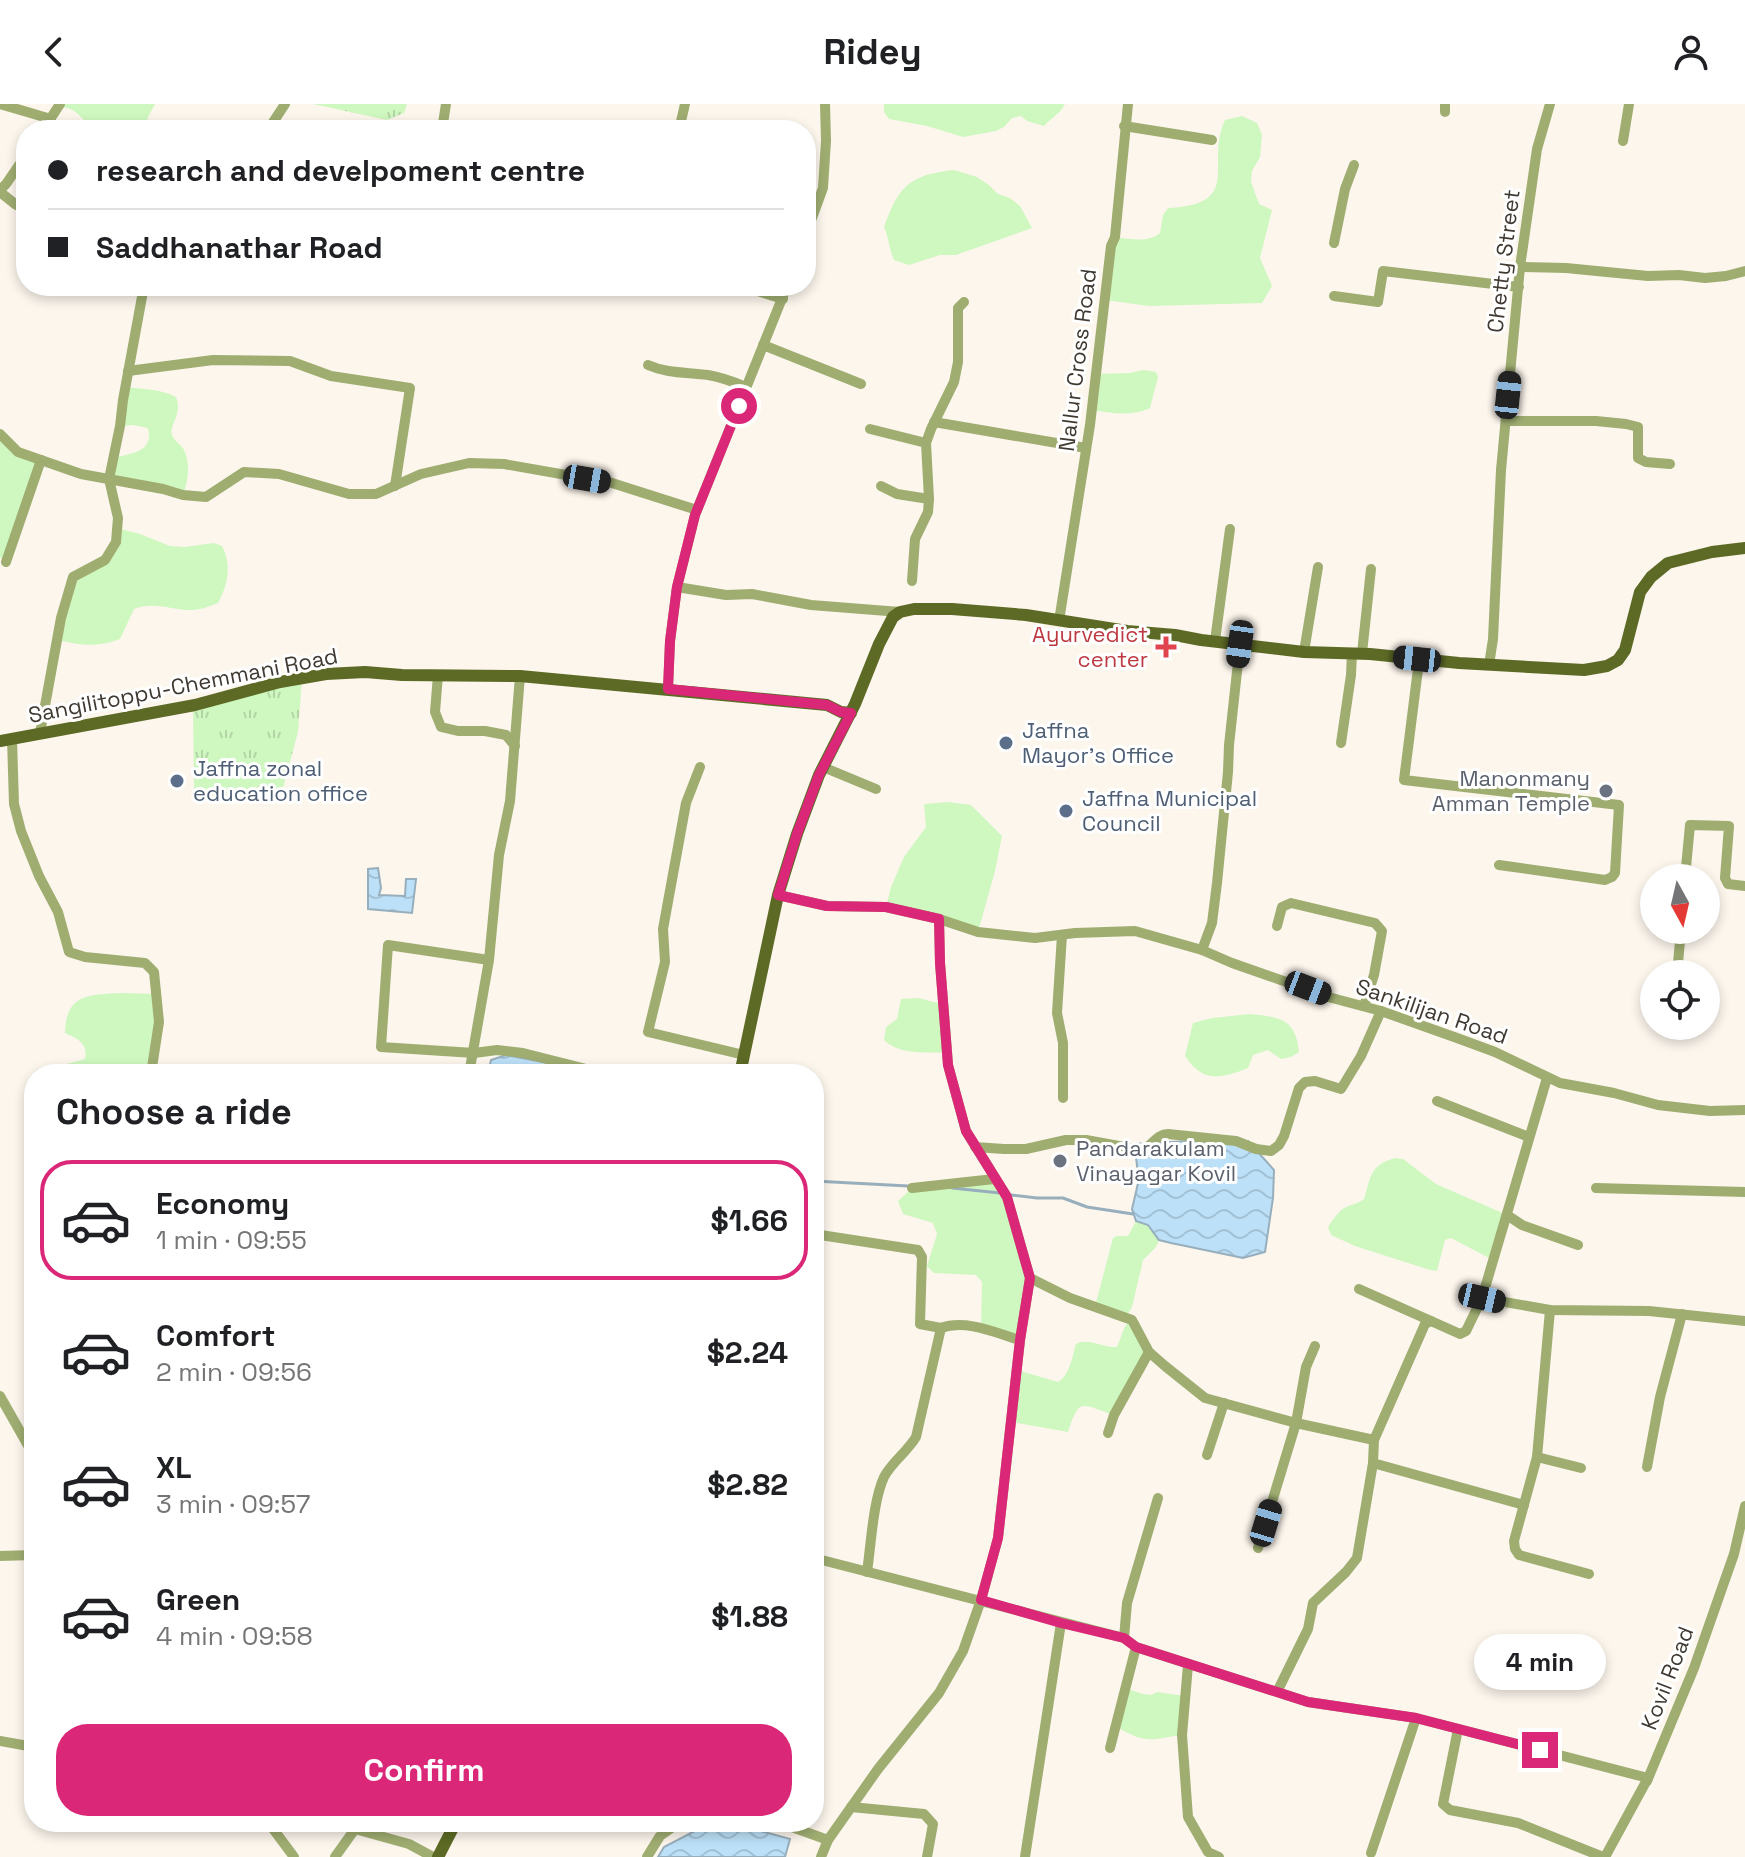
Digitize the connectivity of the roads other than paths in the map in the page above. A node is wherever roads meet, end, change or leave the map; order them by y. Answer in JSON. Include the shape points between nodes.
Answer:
{"nodes":[{"id":1,"x":0,"y":104,"type":"edge"},
{"id":2,"x":60,"y":104,"type":"edge"},
{"id":3,"x":825,"y":104,"type":"edge"},
{"id":4,"x":1128,"y":104,"type":"edge"},
{"id":5,"x":1550,"y":104,"type":"edge"},
{"id":6,"x":1629,"y":104,"type":"edge"},
{"id":7,"x":51,"y":119,"type":"joint"},
{"id":8,"x":1124,"y":126,"type":"junction"},
{"id":9,"x":1212,"y":140,"type":"dead end"},
{"id":10,"x":1623,"y":141,"type":"dead end"},
{"id":11,"x":1354,"y":165,"type":"dead end"},
{"id":12,"x":16,"y":170,"type":"edge"},
{"id":13,"x":0,"y":191,"type":"edge"},
{"id":14,"x":16,"y":205,"type":"edge"},
{"id":15,"x":816,"y":207,"type":"edge"},
{"id":16,"x":1334,"y":243,"type":"dead end"},
{"id":17,"x":1520,"y":267,"type":"junction"},
{"id":18,"x":1745,"y":271,"type":"edge"},
{"id":19,"x":1519,"y":287,"type":"junction"},
{"id":20,"x":142,"y":296,"type":"edge"},
{"id":21,"x":773,"y":296,"type":"edge"},
{"id":22,"x":784,"y":296,"type":"edge"},
{"id":23,"x":1334,"y":296,"type":"dead end"},
{"id":24,"x":783,"y":299,"type":"junction"},
{"id":25,"x":964,"y":302,"type":"dead end"},
{"id":26,"x":763,"y":345,"type":"junction"},
{"id":27,"x":648,"y":365,"type":"dead end"},
{"id":28,"x":128,"y":371,"type":"junction"},
{"id":29,"x":861,"y":384,"type":"dead end"},
{"id":30,"x":746,"y":387,"type":"junction"},
{"id":31,"x":1506,"y":421,"type":"junction"},
{"id":32,"x":934,"y":422,"type":"junction"},
{"id":33,"x":870,"y":429,"type":"dead end"},
{"id":34,"x":0,"y":434,"type":"edge"},
{"id":35,"x":926,"y":443,"type":"junction"},
{"id":36,"x":1086,"y":448,"type":"junction"},
{"id":37,"x":41,"y":460,"type":"junction"},
{"id":38,"x":1670,"y":464,"type":"dead end"},
{"id":39,"x":109,"y":479,"type":"junction"},
{"id":40,"x":395,"y":486,"type":"junction"},
{"id":41,"x":881,"y":486,"type":"dead end"},
{"id":42,"x":929,"y":499,"type":"junction"},
{"id":43,"x":697,"y":510,"type":"junction"},
{"id":44,"x":1230,"y":529,"type":"dead end"},
{"id":45,"x":1745,"y":548,"type":"edge"},
{"id":46,"x":6,"y":562,"type":"dead end"},
{"id":47,"x":1318,"y":567,"type":"dead end"},
{"id":48,"x":1371,"y":569,"type":"dead end"},
{"id":49,"x":912,"y":581,"type":"dead end"},
{"id":50,"x":677,"y":587,"type":"junction"},
{"id":51,"x":900,"y":612,"type":"junction"},
{"id":52,"x":1059,"y":621,"type":"junction"},
{"id":53,"x":1215,"y":641,"type":"junction"},
{"id":54,"x":1240,"y":644,"type":"junction"},
{"id":55,"x":1304,"y":652,"type":"junction"},
{"id":56,"x":1357,"y":653,"type":"junction"},
{"id":57,"x":1417,"y":659,"type":"junction"},
{"id":58,"x":1489,"y":665,"type":"junction"},
{"id":59,"x":438,"y":675,"type":"junction"},
{"id":60,"x":520,"y":676,"type":"junction"},
{"id":61,"x":668,"y":689,"type":"junction"},
{"id":62,"x":851,"y":713,"type":"junction"},
{"id":63,"x":40,"y":733,"type":"junction"},
{"id":64,"x":6,"y":740,"type":"edge"},
{"id":65,"x":1341,"y":743,"type":"dead end"},
{"id":66,"x":515,"y":746,"type":"junction"},
{"id":67,"x":700,"y":767,"type":"dead end"},
{"id":68,"x":823,"y":767,"type":"junction"},
{"id":69,"x":876,"y":789,"type":"dead end"},
{"id":70,"x":1686,"y":864,"type":"edge"},
{"id":71,"x":1499,"y":865,"type":"dead end"},
{"id":72,"x":1745,"y":886,"type":"edge"},
{"id":73,"x":778,"y":895,"type":"junction"},
{"id":74,"x":939,"y":919,"type":"junction"},
{"id":75,"x":1277,"y":926,"type":"dead end"},
{"id":76,"x":1062,"y":935,"type":"junction"},
{"id":77,"x":1202,"y":950,"type":"junction"},
{"id":78,"x":489,"y":960,"type":"junction"},
{"id":79,"x":1364,"y":1006,"type":"junction"},
{"id":80,"x":1381,"y":1011,"type":"junction"},
{"id":81,"x":474,"y":1053,"type":"junction"},
{"id":82,"x":744,"y":1055,"type":"junction"},
{"id":83,"x":153,"y":1064,"type":"edge"},
{"id":84,"x":471,"y":1064,"type":"edge"},
{"id":85,"x":566,"y":1064,"type":"edge"},
{"id":86,"x":742,"y":1064,"type":"edge"},
{"id":87,"x":1547,"y":1078,"type":"junction"},
{"id":88,"x":1063,"y":1098,"type":"dead end"},
{"id":89,"x":1437,"y":1101,"type":"dead end"},
{"id":90,"x":1745,"y":1110,"type":"edge"},
{"id":91,"x":1529,"y":1137,"type":"junction"},
{"id":92,"x":975,"y":1147,"type":"junction"},
{"id":93,"x":994,"y":1179,"type":"junction"},
{"id":94,"x":912,"y":1188,"type":"dead end"},
{"id":95,"x":1596,"y":1188,"type":"dead end"},
{"id":96,"x":1745,"y":1192,"type":"edge"},
{"id":97,"x":1507,"y":1215,"type":"junction"},
{"id":98,"x":824,"y":1236,"type":"edge"},
{"id":99,"x":1578,"y":1245,"type":"dead end"},
{"id":100,"x":1030,"y":1278,"type":"junction"},
{"id":101,"x":1359,"y":1289,"type":"dead end"},
{"id":102,"x":1482,"y":1298,"type":"junction"},
{"id":103,"x":1550,"y":1310,"type":"junction"},
{"id":104,"x":1682,"y":1314,"type":"junction"},
{"id":105,"x":1431,"y":1321,"type":"junction"},
{"id":106,"x":1745,"y":1321,"type":"edge"},
{"id":107,"x":941,"y":1328,"type":"junction"},
{"id":108,"x":1020,"y":1340,"type":"junction"},
{"id":109,"x":1315,"y":1346,"type":"dead end"},
{"id":110,"x":1149,"y":1352,"type":"junction"},
{"id":111,"x":0,"y":1396,"type":"edge"},
{"id":112,"x":1224,"y":1403,"type":"junction"},
{"id":113,"x":1296,"y":1423,"type":"junction"},
{"id":114,"x":1108,"y":1433,"type":"dead end"},
{"id":115,"x":24,"y":1438,"type":"edge"},
{"id":116,"x":1374,"y":1440,"type":"junction"},
{"id":117,"x":1207,"y":1455,"type":"dead end"},
{"id":118,"x":1537,"y":1457,"type":"junction"},
{"id":119,"x":1373,"y":1463,"type":"junction"},
{"id":120,"x":1647,"y":1467,"type":"dead end"},
{"id":121,"x":1581,"y":1468,"type":"dead end"},
{"id":122,"x":1158,"y":1498,"type":"dead end"},
{"id":123,"x":1524,"y":1505,"type":"junction"},
{"id":124,"x":1745,"y":1506,"type":"edge"},
{"id":125,"x":1258,"y":1548,"type":"dead end"},
{"id":126,"x":24,"y":1555,"type":"edge"},
{"id":127,"x":0,"y":1556,"type":"edge"},
{"id":128,"x":1740,"y":1556,"type":"edge"},
{"id":129,"x":824,"y":1561,"type":"edge"},
{"id":130,"x":867,"y":1572,"type":"junction"},
{"id":131,"x":1589,"y":1574,"type":"dead end"},
{"id":132,"x":981,"y":1600,"type":"junction"},
{"id":133,"x":1061,"y":1623,"type":"junction"},
{"id":134,"x":1124,"y":1638,"type":"junction"},
{"id":135,"x":1136,"y":1647,"type":"junction"},
{"id":136,"x":1188,"y":1665,"type":"junction"},
{"id":137,"x":1277,"y":1692,"type":"junction"},
{"id":138,"x":1416,"y":1718,"type":"junction"},
{"id":139,"x":1458,"y":1729,"type":"junction"},
{"id":140,"x":0,"y":1741,"type":"edge"},
{"id":141,"x":24,"y":1745,"type":"edge"},
{"id":142,"x":1110,"y":1748,"type":"dead end"},
{"id":143,"x":1648,"y":1778,"type":"junction"},
{"id":144,"x":851,"y":1807,"type":"junction"},
{"id":145,"x":275,"y":1832,"type":"edge"},
{"id":146,"x":351,"y":1832,"type":"edge"},
{"id":147,"x":373,"y":1832,"type":"edge"},
{"id":148,"x":450,"y":1832,"type":"edge"},
{"id":149,"x":666,"y":1832,"type":"edge"},
{"id":150,"x":806,"y":1832,"type":"edge"},
{"id":151,"x":828,"y":1840,"type":"junction"},
{"id":152,"x":1371,"y":1853,"type":"dead end"},
{"id":153,"x":294,"y":1857,"type":"edge"},
{"id":154,"x":335,"y":1857,"type":"edge"},
{"id":155,"x":436,"y":1857,"type":"edge"},
{"id":156,"x":647,"y":1857,"type":"edge"},
{"id":157,"x":821,"y":1857,"type":"edge"},
{"id":158,"x":927,"y":1857,"type":"edge"},
{"id":159,"x":1025,"y":1857,"type":"edge"},
{"id":160,"x":1219,"y":1857,"type":"edge"},
{"id":161,"x":1604,"y":1857,"type":"edge"}],
"edges":[{"from":1,"to":7,"type":"street"},
{"from":2,"to":7,"type":"street"},
{"from":3,"to":15,"type":"street","via":[[823,188]]},
{"from":4,"to":8,"type":"street","name":"Nallur Cross Road"},
{"from":5,"to":17,"type":"street","name":"Chetty Street","via":[[1537,149]]},
{"from":6,"to":10,"type":"street"},
{"from":8,"to":9,"type":"street"},
{"from":8,"to":36,"type":"street","name":"Nallur Cross Road","via":[[1115,237]]},
{"from":11,"to":16,"type":"street"},
{"from":12,"to":13,"type":"street"},
{"from":13,"to":14,"type":"street"},
{"from":17,"to":18,"type":"street","via":[[1705,278]]},
{"from":17,"to":19,"type":"street","name":"Chetty Street"},
{"from":19,"to":23,"type":"street","via":[[1383,271],[1378,302]]},
{"from":19,"to":31,"type":"street","name":"Chetty Street"},
{"from":20,"to":28,"type":"street"},
{"from":21,"to":24,"type":"street"},
{"from":22,"to":24,"type":"street"},
{"from":24,"to":26,"type":"street"},
{"from":25,"to":32,"type":"street","via":[[958,308],[954,382]]},
{"from":26,"to":29,"type":"street"},
{"from":26,"to":30,"type":"street"},
{"from":27,"to":30,"type":"street"},
{"from":28,"to":39,"type":"street"},
{"from":28,"to":40,"type":"street","via":[[213,360],[290,361],[331,376],[410,388]]},
{"from":30,"to":43,"type":"street"},
{"from":31,"to":38,"type":"street","via":[[1596,421],[1638,427],[1638,458]]},
{"from":31,"to":58,"type":"street","name":"Chetty Street"},
{"from":32,"to":35,"type":"street"},
{"from":32,"to":36,"type":"street"},
{"from":33,"to":35,"type":"street"},
{"from":34,"to":37,"type":"street","via":[[18,452]]},
{"from":35,"to":42,"type":"street"},
{"from":36,"to":52,"type":"street","name":"Nallur Cross Road"},
{"from":37,"to":39,"type":"street"},
{"from":37,"to":46,"type":"street"},
{"from":39,"to":40,"type":"street","via":[[206,497],[244,472],[279,474],[349,494],[376,494]]},
{"from":39,"to":63,"type":"street","via":[[118,518],[116,542],[105,560],[73,577]]},
{"from":40,"to":43,"type":"street","via":[[469,463],[504,464],[612,483]]},
{"from":41,"to":42,"type":"street"},
{"from":42,"to":49,"type":"street","via":[[915,539]]},
{"from":43,"to":50,"type":"street"},
{"from":44,"to":53,"type":"street"},
{"from":45,"to":58,"type":"main road","via":[[1668,563],[1651,577],[1636,602],[1625,650],[1607,666],[1584,670]]},
{"from":47,"to":55,"type":"street"},
{"from":48,"to":56,"type":"street"},
{"from":50,"to":51,"type":"street"},
{"from":50,"to":61,"type":"street"},
{"from":51,"to":52,"type":"main road","via":[[952,609]]},
{"from":51,"to":62,"type":"main road","via":[[879,644]]},
{"from":52,"to":53,"type":"main road"},
{"from":53,"to":54,"type":"main road"},
{"from":54,"to":55,"type":"main road"},
{"from":54,"to":77,"type":"street","via":[[1217,883]]},
{"from":55,"to":56,"type":"main road"},
{"from":56,"to":57,"type":"main road"},
{"from":56,"to":65,"type":"street"},
{"from":57,"to":58,"type":"main road"},
{"from":57,"to":71,"type":"street","via":[[1404,780],[1619,805],[1612,877]]},
{"from":59,"to":60,"type":"main road","name":"Sangilitoppu-Chemmani Road"},
{"from":59,"to":63,"type":"main road","name":"Sangilitoppu-Chemmani Road","via":[[326,674]]},
{"from":59,"to":66,"type":"street","via":[[435,712],[441,727],[506,735]]},
{"from":60,"to":61,"type":"main road","name":"Sangilitoppu-Chemmani Road"},
{"from":60,"to":66,"type":"street"},
{"from":61,"to":62,"type":"main road","name":"Sangilitoppu-Chemmani Road","via":[[827,705]]},
{"from":62,"to":68,"type":"main road"},
{"from":63,"to":64,"type":"main road","name":"Sangilitoppu-Chemmani Road"},
{"from":64,"to":83,"type":"street","via":[[21,831],[58,912],[69,952],[145,963],[154,972],[159,1022]]},
{"from":66,"to":78,"type":"street"},
{"from":67,"to":82,"type":"street","via":[[683,817],[663,929],[665,962],[648,1032]]},
{"from":68,"to":69,"type":"street"},
{"from":68,"to":73,"type":"main road"},
{"from":70,"to":72,"type":"street","via":[[1690,825],[1729,826],[1725,878],[1728,884]]},
{"from":73,"to":74,"type":"street","name":"Sankilijan Road","via":[[827,906],[886,907]]},
{"from":73,"to":82,"type":"main road"},
{"from":74,"to":76,"type":"street","name":"Sankilijan Road","via":[[978,932]]},
{"from":74,"to":92,"type":"street","via":[[948,1065]]},
{"from":75,"to":79,"type":"street","via":[[1282,907],[1291,903],[1375,923],[1382,931]]},
{"from":76,"to":77,"type":"street","name":"Sankilijan Road","via":[[1135,931]]},
{"from":76,"to":88,"type":"street","via":[[1057,1013]]},
{"from":77,"to":79,"type":"street","name":"Sankilijan Road"},
{"from":78,"to":81,"type":"street"},
{"from":78,"to":81,"type":"street","via":[[388,945],[381,1047]]},
{"from":79,"to":80,"type":"street","name":"Sankilijan Road"},
{"from":80,"to":87,"type":"street","name":"Sankilijan Road","via":[[1495,1052]]},
{"from":80,"to":92,"type":"street","via":[[1341,1089],[1315,1081],[1299,1088],[1284,1136],[1271,1151],[1236,1141],[1168,1134],[1141,1150],[1086,1140],[1026,1149]]},
{"from":81,"to":84,"type":"street"},
{"from":81,"to":85,"type":"street","via":[[523,1053]]},
{"from":82,"to":86,"type":"main road"},
{"from":87,"to":90,"type":"street","name":"Sankilijan Road","via":[[1658,1105]]},
{"from":87,"to":91,"type":"street"},
{"from":89,"to":91,"type":"street"},
{"from":91,"to":97,"type":"street"},
{"from":92,"to":93,"type":"street"},
{"from":93,"to":94,"type":"street"},
{"from":93,"to":100,"type":"street","via":[[1007,1197]]},
{"from":95,"to":96,"type":"street"},
{"from":97,"to":99,"type":"street"},
{"from":97,"to":102,"type":"street"},
{"from":98,"to":107,"type":"street","via":[[918,1250],[920,1324]]},
{"from":100,"to":108,"type":"street"},
{"from":100,"to":110,"type":"street","via":[[1132,1320]]},
{"from":101,"to":105,"type":"street"},
{"from":102,"to":103,"type":"street"},
{"from":102,"to":105,"type":"street","via":[[1460,1334]]},
{"from":103,"to":104,"type":"street"},
{"from":103,"to":118,"type":"street"},
{"from":104,"to":106,"type":"street"},
{"from":104,"to":120,"type":"street"},
{"from":105,"to":116,"type":"street","via":[[1425,1324]]},
{"from":107,"to":108,"type":"street","via":[[952,1324]]},
{"from":107,"to":130,"type":"street","via":[[916,1437],[883,1478]]},
{"from":108,"to":132,"type":"street","via":[[998,1538]]},
{"from":109,"to":113,"type":"street"},
{"from":110,"to":112,"type":"street","via":[[1205,1398]]},
{"from":110,"to":114,"type":"street"},
{"from":111,"to":115,"type":"street"},
{"from":112,"to":113,"type":"street"},
{"from":112,"to":117,"type":"street"},
{"from":113,"to":116,"type":"street"},
{"from":113,"to":125,"type":"street"},
{"from":116,"to":119,"type":"street"},
{"from":118,"to":121,"type":"street"},
{"from":118,"to":123,"type":"street"},
{"from":119,"to":123,"type":"street"},
{"from":119,"to":137,"type":"street","via":[[1357,1558],[1313,1603],[1308,1629]]},
{"from":122,"to":134,"type":"street","via":[[1127,1603]]},
{"from":123,"to":131,"type":"street","via":[[1514,1541],[1519,1555]]},
{"from":124,"to":128,"type":"street","name":"Kovil Road"},
{"from":126,"to":127,"type":"street"},
{"from":128,"to":143,"type":"street","name":"Kovil Road"},
{"from":129,"to":130,"type":"street"},
{"from":130,"to":132,"type":"street"},
{"from":132,"to":133,"type":"street"},
{"from":132,"to":144,"type":"street","via":[[963,1651],[939,1693]]},
{"from":133,"to":134,"type":"street"},
{"from":133,"to":159,"type":"street"},
{"from":134,"to":135,"type":"street"},
{"from":135,"to":136,"type":"street"},
{"from":135,"to":142,"type":"street"},
{"from":136,"to":137,"type":"street"},
{"from":136,"to":160,"type":"street","via":[[1182,1735],[1188,1817],[1208,1852]]},
{"from":137,"to":138,"type":"street","via":[[1308,1702]]},
{"from":138,"to":139,"type":"street"},
{"from":138,"to":152,"type":"street"},
{"from":139,"to":143,"type":"street"},
{"from":139,"to":161,"type":"street","via":[[1443,1804],[1450,1810],[1518,1823]]},
{"from":140,"to":141,"type":"street"},
{"from":143,"to":161,"type":"street","name":"Kovil Road"},
{"from":144,"to":151,"type":"street"},
{"from":144,"to":158,"type":"street","via":[[924,1814],[933,1824]]},
{"from":145,"to":153,"type":"street"},
{"from":146,"to":154,"type":"street"},
{"from":147,"to":155,"type":"street"},
{"from":148,"to":155,"type":"main road"},
{"from":149,"to":156,"type":"street"},
{"from":150,"to":151,"type":"street"},
{"from":151,"to":157,"type":"street"}]}
